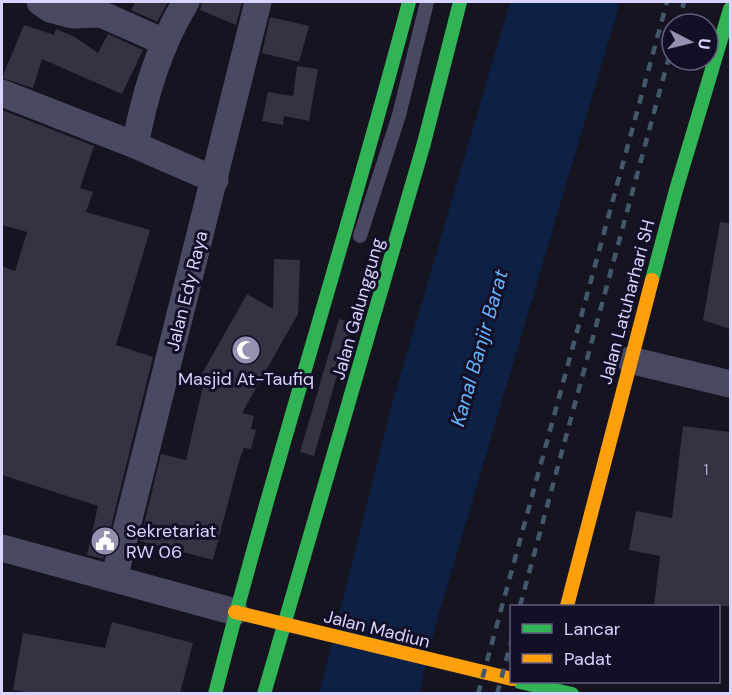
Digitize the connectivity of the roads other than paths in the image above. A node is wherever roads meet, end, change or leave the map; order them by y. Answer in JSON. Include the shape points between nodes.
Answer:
{"nodes":[{"id":1,"x":40,"y":2,"type":"edge"},
{"id":2,"x":186,"y":2,"type":"edge"},
{"id":3,"x":258,"y":2,"type":"edge"},
{"id":4,"x":409,"y":2,"type":"edge"},
{"id":5,"x":427,"y":2,"type":"edge"},
{"id":6,"x":460,"y":2,"type":"edge"},
{"id":7,"x":730,"y":9,"type":"edge"},
{"id":8,"x":437,"y":34,"type":"dead end"},
{"id":9,"x":726,"y":38,"type":"edge"},
{"id":10,"x":164,"y":42,"type":"junction"},
{"id":11,"x":2,"y":93,"type":"edge"},
{"id":12,"x":135,"y":146,"type":"junction"},
{"id":13,"x":215,"y":180,"type":"junction"},
{"id":14,"x":630,"y":360,"type":"junction"},
{"id":15,"x":730,"y":384,"type":"edge"},
{"id":16,"x":312,"y":478,"type":"dead end"},
{"id":17,"x":2,"y":548,"type":"edge"},
{"id":18,"x":114,"y":579,"type":"junction"},
{"id":19,"x":567,"y":605,"type":"edge"},
{"id":20,"x":242,"y":613,"type":"junction"},
{"id":21,"x":273,"y":621,"type":"junction"},
{"id":22,"x":261,"y":654,"type":"dead end"},
{"id":23,"x":510,"y":680,"type":"edge"},
{"id":24,"x":527,"y":683,"type":"edge"},
{"id":25,"x":546,"y":688,"type":"edge"},
{"id":26,"x":215,"y":693,"type":"edge"},
{"id":27,"x":229,"y":693,"type":"edge"},
{"id":28,"x":250,"y":693,"type":"edge"},
{"id":29,"x":264,"y":693,"type":"edge"},
{"id":30,"x":572,"y":693,"type":"edge"}],
"edges":[{"from":1,"to":10,"type":"street","via":[[72,15],[101,14]]},
{"from":2,"to":10,"type":"street"},
{"from":3,"to":13,"type":"street","name":"Jalan Edy Raya"},
{"from":4,"to":20,"type":"main road","name":"Jalan Galunggung","via":[[378,126],[295,395]]},
{"from":5,"to":20,"type":"lane","via":[[399,115]]},
{"from":6,"to":21,"type":"main road","name":"Jalan Galunggung","via":[[373,325]]},
{"from":7,"to":9,"type":"main road","name":"Jalan Latuharhari SH"},
{"from":8,"to":16,"type":"lane","via":[[418,120],[366,305]]},
{"from":9,"to":14,"type":"main road","name":"Jalan Latuharhari SH","via":[[676,190]]},
{"from":10,"to":12,"type":"street","via":[[142,109]]},
{"from":11,"to":12,"type":"street"},
{"from":12,"to":13,"type":"street"},
{"from":13,"to":18,"type":"street","name":"Jalan Edy Raya"},
{"from":14,"to":15,"type":"street"},
{"from":14,"to":19,"type":"main road","name":"Jalan Latuharhari SH"},
{"from":17,"to":18,"type":"street"},
{"from":18,"to":20,"type":"street"},
{"from":20,"to":21,"type":"main road","name":"Jalan Madiun"},
{"from":20,"to":26,"type":"main road","name":"Jalan Galunggung"},
{"from":20,"to":27,"type":"lane"},
{"from":21,"to":23,"type":"main road","name":"Jalan Madiun"},
{"from":21,"to":29,"type":"main road","name":"Jalan Galunggung"},
{"from":22,"to":28,"type":"lane"},
{"from":24,"to":25,"type":"main road"},
{"from":25,"to":30,"type":"main road"}]}
